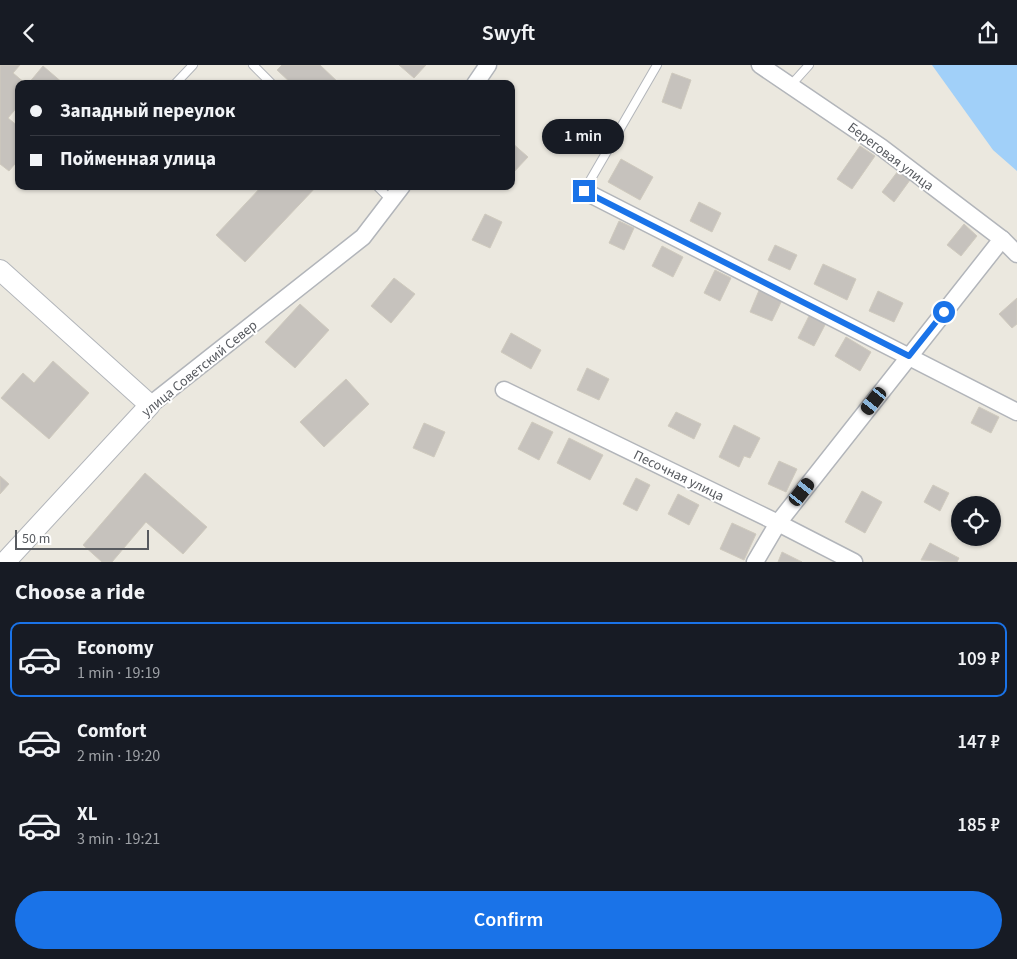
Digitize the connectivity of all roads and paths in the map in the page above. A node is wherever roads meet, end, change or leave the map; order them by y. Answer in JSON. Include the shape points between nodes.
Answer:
{"nodes":[{"id":1,"x":193,"y":65,"type":"edge"},
{"id":2,"x":253,"y":65,"type":"edge"},
{"id":3,"x":488,"y":65,"type":"edge"},
{"id":4,"x":657,"y":65,"type":"edge"},
{"id":5,"x":760,"y":65,"type":"edge"},
{"id":6,"x":809,"y":65,"type":"edge"},
{"id":7,"x":179,"y":80,"type":"edge"},
{"id":8,"x":268,"y":80,"type":"edge"},
{"id":9,"x":478,"y":80,"type":"edge"},
{"id":10,"x":791,"y":85,"type":"junction"},
{"id":11,"x":381,"y":190,"type":"edge"},
{"id":12,"x":399,"y":190,"type":"edge"},
{"id":13,"x":584,"y":191,"type":"joint"},
{"id":14,"x":392,"y":201,"type":"junction"},
{"id":15,"x":1002,"y":239,"type":"junction"},
{"id":16,"x":1017,"y":254,"type":"edge"},
{"id":17,"x":0,"y":270,"type":"edge"},
{"id":18,"x":909,"y":356,"type":"junction"},
{"id":19,"x":504,"y":390,"type":"dead end"},
{"id":20,"x":150,"y":405,"type":"junction"},
{"id":21,"x":1017,"y":412,"type":"edge"},
{"id":22,"x":778,"y":523,"type":"junction"},
{"id":23,"x":6,"y":561,"type":"edge"},
{"id":24,"x":755,"y":561,"type":"edge"},
{"id":25,"x":854,"y":561,"type":"edge"}],
"edges":[{"from":1,"to":7,"type":"lane"},
{"from":2,"to":8,"type":"lane"},
{"from":3,"to":9,"type":"street"},
{"from":4,"to":13,"type":"lane"},
{"from":5,"to":10,"type":"street","name":"Береговая улица"},
{"from":6,"to":10,"type":"lane"},
{"from":10,"to":15,"type":"street","name":"Береговая улица","via":[[881,147]]},
{"from":11,"to":14,"type":"lane"},
{"from":12,"to":14,"type":"street","name":"улица Советский Север"},
{"from":13,"to":18,"type":"street"},
{"from":14,"to":20,"type":"street","name":"улица Советский Север","via":[[363,237]]},
{"from":15,"to":16,"type":"street","name":"Береговая улица"},
{"from":15,"to":18,"type":"street"},
{"from":17,"to":20,"type":"street"},
{"from":18,"to":21,"type":"street"},
{"from":18,"to":22,"type":"street"},
{"from":19,"to":22,"type":"street","name":"Песочная улица"},
{"from":20,"to":23,"type":"street","name":"улица Советский Север"},
{"from":22,"to":24,"type":"street"},
{"from":22,"to":25,"type":"street","name":"Песочная улица"}]}
